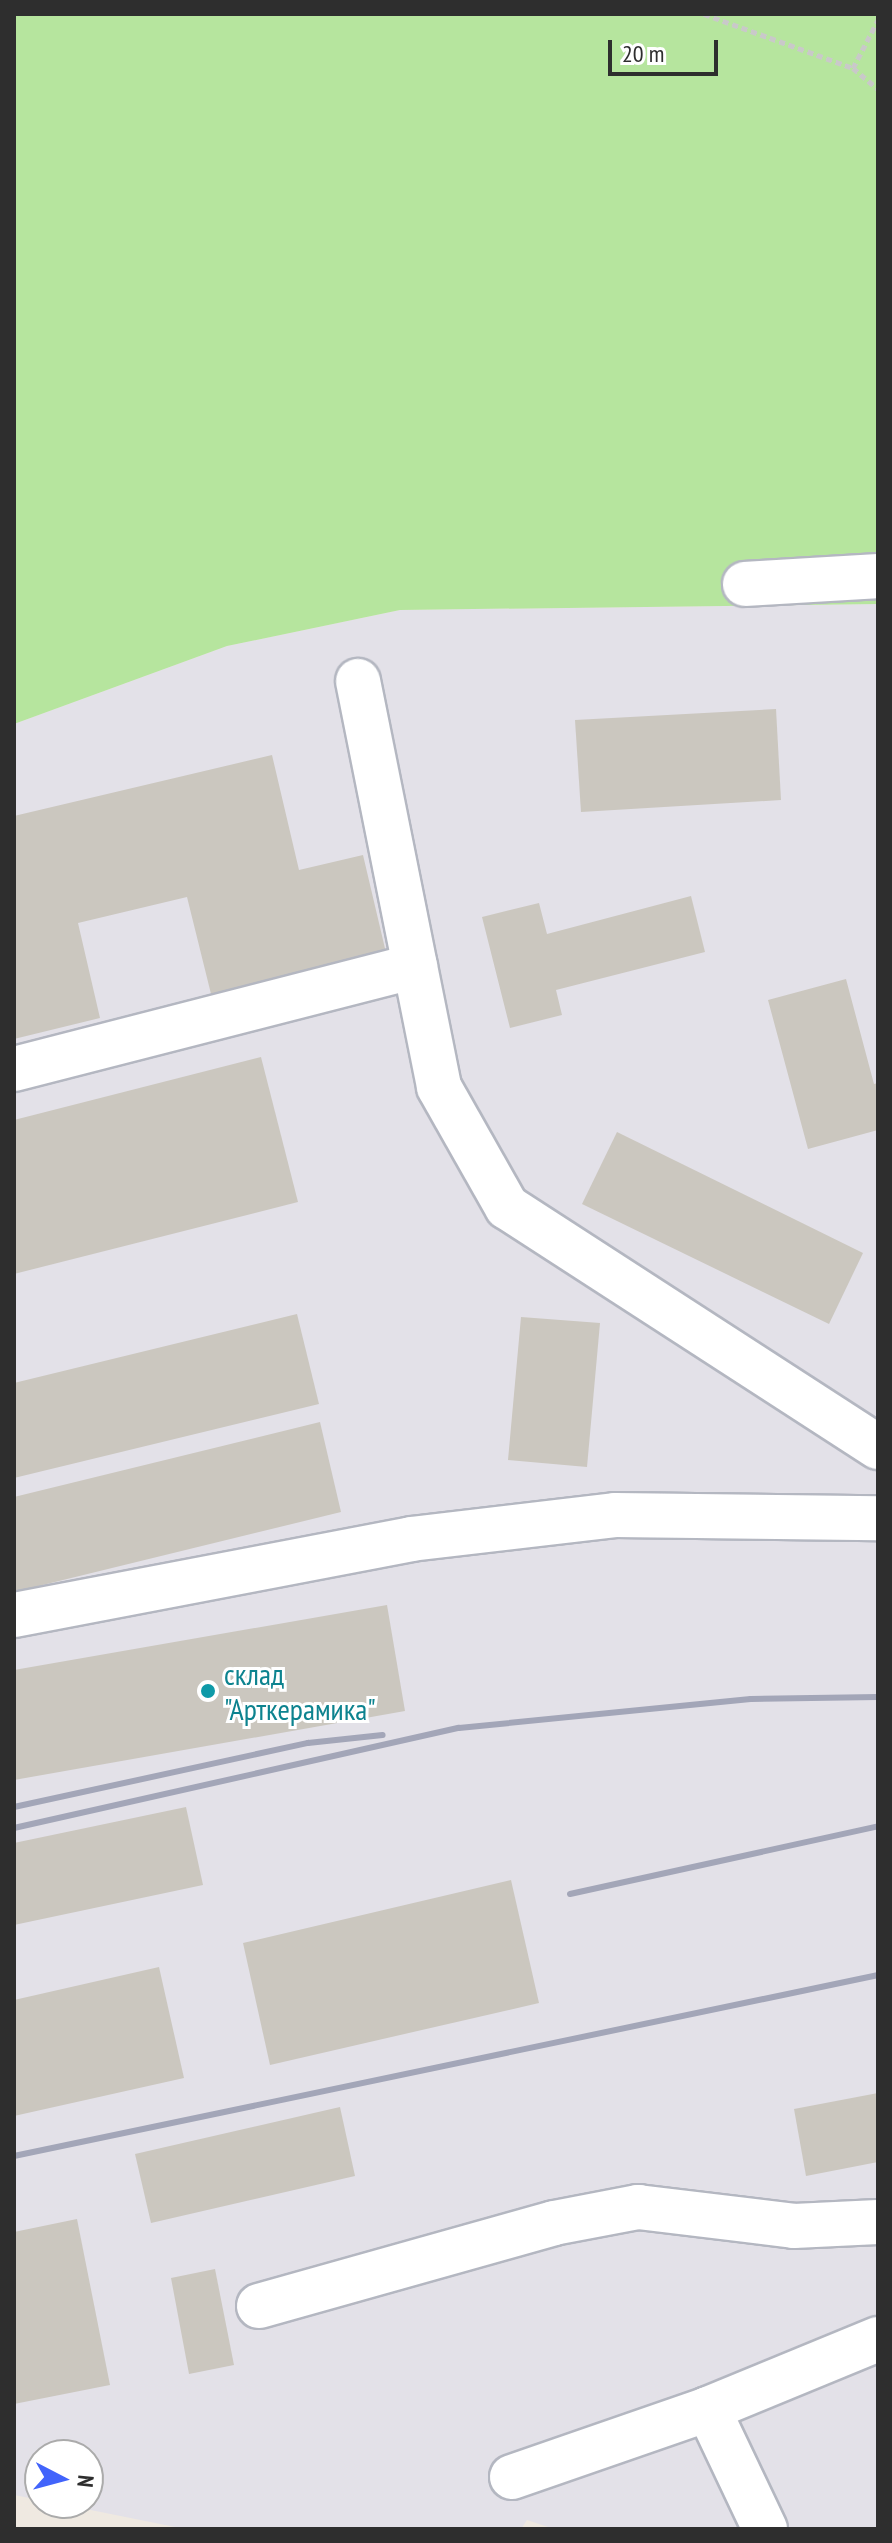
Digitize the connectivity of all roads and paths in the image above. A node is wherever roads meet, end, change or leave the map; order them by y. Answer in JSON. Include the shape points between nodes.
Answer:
{"nodes":[{"id":1,"x":704,"y":14,"type":"edge"},
{"id":2,"x":878,"y":20,"type":"edge"},
{"id":3,"x":853,"y":68,"type":"junction"},
{"id":4,"x":878,"y":89,"type":"edge"},
{"id":5,"x":878,"y":576,"type":"edge"},
{"id":6,"x":745,"y":584,"type":"dead end"},
{"id":7,"x":358,"y":681,"type":"dead end"},
{"id":8,"x":415,"y":966,"type":"junction"},
{"id":9,"x":14,"y":1069,"type":"edge"},
{"id":10,"x":878,"y":1447,"type":"edge"},
{"id":11,"x":878,"y":1518,"type":"edge"},
{"id":12,"x":14,"y":1615,"type":"edge"},
{"id":13,"x":878,"y":2222,"type":"edge"},
{"id":14,"x":259,"y":2306,"type":"dead end"},
{"id":15,"x":878,"y":2339,"type":"edge"},
{"id":16,"x":708,"y":2409,"type":"junction"},
{"id":17,"x":512,"y":2477,"type":"dead end"},
{"id":18,"x":765,"y":2529,"type":"edge"}],
"edges":[{"from":1,"to":3,"type":"path"},
{"from":2,"to":3,"type":"path"},
{"from":3,"to":4,"type":"path"},
{"from":5,"to":6,"type":"lane"},
{"from":7,"to":8,"type":"lane"},
{"from":8,"to":9,"type":"lane"},
{"from":8,"to":10,"type":"lane","via":[[439,1087],[507,1207]]},
{"from":11,"to":12,"type":"lane","via":[[615,1515],[411,1539]]},
{"from":13,"to":14,"type":"lane","via":[[794,2226],[638,2207],[554,2223]]},
{"from":15,"to":16,"type":"lane"},
{"from":16,"to":17,"type":"lane"},
{"from":16,"to":18,"type":"lane"}]}
